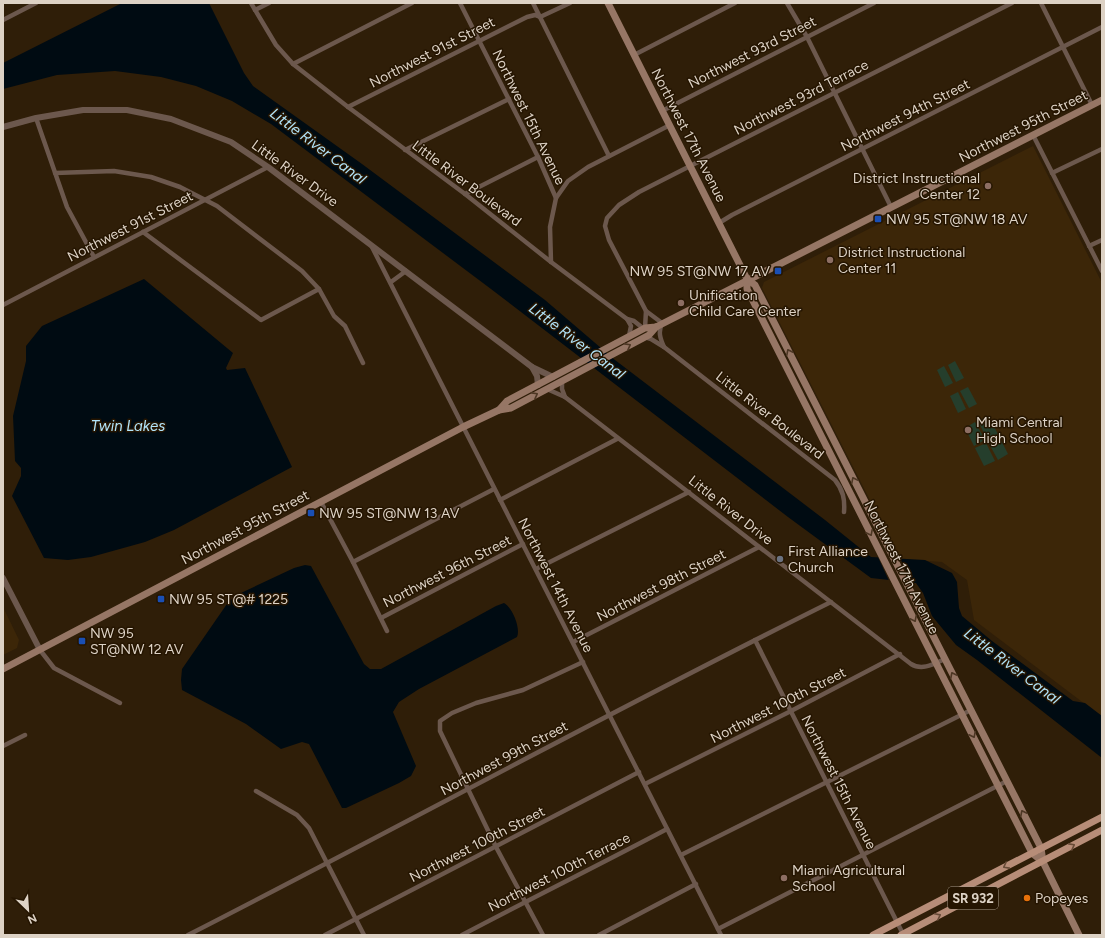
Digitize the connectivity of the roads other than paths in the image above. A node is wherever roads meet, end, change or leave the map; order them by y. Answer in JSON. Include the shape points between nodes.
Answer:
{"nodes":[{"id":1,"x":36,"y":3,"type":"edge"},
{"id":2,"x":251,"y":3,"type":"edge"},
{"id":3,"x":269,"y":3,"type":"edge"},
{"id":4,"x":412,"y":3,"type":"edge"},
{"id":5,"x":460,"y":3,"type":"edge"},
{"id":6,"x":533,"y":3,"type":"edge"},
{"id":7,"x":570,"y":3,"type":"edge"},
{"id":8,"x":608,"y":3,"type":"edge"},
{"id":9,"x":735,"y":3,"type":"edge"},
{"id":10,"x":788,"y":3,"type":"edge"},
{"id":11,"x":874,"y":3,"type":"edge"},
{"id":12,"x":1012,"y":3,"type":"edge"},
{"id":13,"x":1041,"y":3,"type":"edge"},
{"id":14,"x":255,"y":10,"type":"junction"},
{"id":15,"x":540,"y":17,"type":"junction"},
{"id":16,"x":3,"y":20,"type":"edge"},
{"id":17,"x":1102,"y":27,"type":"edge"},
{"id":18,"x":807,"y":36,"type":"junction"},
{"id":19,"x":479,"y":41,"type":"junction"},
{"id":20,"x":1063,"y":47,"type":"junction"},
{"id":21,"x":634,"y":55,"type":"junction"},
{"id":22,"x":293,"y":64,"type":"junction"},
{"id":23,"x":834,"y":93,"type":"junction"},
{"id":24,"x":509,"y":99,"type":"junction"},
{"id":25,"x":1102,"y":100,"type":"edge"},
{"id":26,"x":1092,"y":105,"type":"junction"},
{"id":27,"x":348,"y":107,"type":"junction"},
{"id":28,"x":662,"y":111,"type":"junction"},
{"id":29,"x":36,"y":118,"type":"junction"},
{"id":30,"x":670,"y":125,"type":"junction"},
{"id":31,"x":3,"y":127,"type":"edge"},
{"id":32,"x":1034,"y":135,"type":"junction"},
{"id":33,"x":862,"y":149,"type":"junction"},
{"id":34,"x":1102,"y":149,"type":"edge"},
{"id":35,"x":405,"y":150,"type":"junction"},
{"id":36,"x":609,"y":156,"type":"junction"},
{"id":37,"x":538,"y":157,"type":"junction"},
{"id":38,"x":690,"y":166,"type":"junction"},
{"id":39,"x":268,"y":167,"type":"junction"},
{"id":40,"x":55,"y":173,"type":"junction"},
{"id":41,"x":1052,"y":173,"type":"junction"},
{"id":42,"x":465,"y":194,"type":"junction"},
{"id":43,"x":556,"y":198,"type":"junction"},
{"id":44,"x":204,"y":200,"type":"junction"},
{"id":45,"x":891,"y":206,"type":"junction"},
{"id":46,"x":719,"y":223,"type":"junction"},
{"id":47,"x":143,"y":232,"type":"junction"},
{"id":48,"x":1102,"y":240,"type":"edge"},
{"id":49,"x":372,"y":245,"type":"junction"},
{"id":50,"x":1089,"y":246,"type":"junction"},
{"id":51,"x":94,"y":257,"type":"junction"},
{"id":52,"x":551,"y":262,"type":"junction"},
{"id":53,"x":406,"y":271,"type":"junction"},
{"id":54,"x":1102,"y":271,"type":"edge"},
{"id":55,"x":747,"y":279,"type":"junction"},
{"id":56,"x":390,"y":282,"type":"junction"},
{"id":57,"x":319,"y":289,"type":"junction"},
{"id":58,"x":3,"y":305,"type":"edge"},
{"id":59,"x":646,"y":311,"type":"junction"},
{"id":60,"x":628,"y":319,"type":"junction"},
{"id":61,"x":659,"y":325,"type":"junction"},
{"id":62,"x":645,"y":329,"type":"junction"},
{"id":63,"x":628,"y":337,"type":"junction"},
{"id":64,"x":645,"y":337,"type":"junction"},
{"id":65,"x":664,"y":347,"type":"junction"},
{"id":66,"x":363,"y":363,"type":"dead end"},
{"id":67,"x":532,"y":367,"type":"junction"},
{"id":68,"x":800,"y":372,"type":"junction"},
{"id":69,"x":553,"y":377,"type":"junction"},
{"id":70,"x":794,"y":380,"type":"junction"},
{"id":71,"x":562,"y":381,"type":"junction"},
{"id":72,"x":538,"y":385,"type":"junction"},
{"id":73,"x":547,"y":389,"type":"junction"},
{"id":74,"x":800,"y":393,"type":"junction"},
{"id":75,"x":565,"y":397,"type":"junction"},
{"id":76,"x":818,"y":409,"type":"junction"},
{"id":77,"x":499,"y":410,"type":"junction"},
{"id":78,"x":464,"y":428,"type":"junction"},
{"id":79,"x":618,"y":439,"type":"junction"},
{"id":80,"x":836,"y":444,"type":"junction"},
{"id":81,"x":828,"y":448,"type":"junction"},
{"id":82,"x":494,"y":489,"type":"junction"},
{"id":83,"x":689,"y":492,"type":"junction"},
{"id":84,"x":500,"y":500,"type":"junction"},
{"id":85,"x":321,"y":502,"type":"junction"},
{"id":86,"x":844,"y":512,"type":"dead end"},
{"id":87,"x":523,"y":544,"type":"junction"},
{"id":88,"x":759,"y":547,"type":"junction"},
{"id":89,"x":353,"y":562,"type":"junction"},
{"id":90,"x":536,"y":569,"type":"junction"},
{"id":91,"x":3,"y":578,"type":"edge"},
{"id":92,"x":831,"y":602,"type":"junction"},
{"id":93,"x":381,"y":618,"type":"junction"},
{"id":94,"x":387,"y":630,"type":"dead end"},
{"id":95,"x":755,"y":640,"type":"junction"},
{"id":96,"x":573,"y":642,"type":"junction"},
{"id":97,"x":40,"y":650,"type":"junction"},
{"id":98,"x":900,"y":654,"type":"junction"},
{"id":99,"x":945,"y":659,"type":"junction"},
{"id":100,"x":583,"y":662,"type":"junction"},
{"id":101,"x":936,"y":663,"type":"junction"},
{"id":102,"x":3,"y":669,"type":"edge"},
{"id":103,"x":120,"y":704,"type":"dead end"},
{"id":104,"x":971,"y":710,"type":"junction"},
{"id":105,"x":791,"y":711,"type":"junction"},
{"id":106,"x":609,"y":714,"type":"junction"},
{"id":107,"x":962,"y":714,"type":"junction"},
{"id":108,"x":25,"y":735,"type":"dead end"},
{"id":109,"x":3,"y":746,"type":"edge"},
{"id":110,"x":993,"y":754,"type":"junction"},
{"id":111,"x":984,"y":758,"type":"junction"},
{"id":112,"x":639,"y":772,"type":"junction"},
{"id":113,"x":1007,"y":781,"type":"junction"},
{"id":114,"x":827,"y":782,"type":"junction"},
{"id":115,"x":645,"y":784,"type":"junction"},
{"id":116,"x":998,"y":785,"type":"junction"},
{"id":117,"x":468,"y":789,"type":"junction"},
{"id":118,"x":256,"y":791,"type":"dead end"},
{"id":119,"x":1102,"y":817,"type":"edge"},
{"id":120,"x":667,"y":829,"type":"junction"},
{"id":121,"x":1102,"y":830,"type":"edge"},
{"id":122,"x":496,"y":847,"type":"junction"},
{"id":123,"x":1041,"y":848,"type":"junction"},
{"id":124,"x":1032,"y":853,"type":"junction"},
{"id":125,"x":863,"y":854,"type":"junction"},
{"id":126,"x":681,"y":855,"type":"junction"},
{"id":127,"x":1043,"y":862,"type":"junction"},
{"id":128,"x":327,"y":863,"type":"junction"},
{"id":129,"x":696,"y":884,"type":"junction"},
{"id":130,"x":525,"y":901,"type":"junction"},
{"id":131,"x":356,"y":919,"type":"junction"},
{"id":132,"x":898,"y":923,"type":"junction"},
{"id":133,"x":718,"y":929,"type":"junction"},
{"id":134,"x":902,"y":934,"type":"edge"},
{"id":135,"x":188,"y":935,"type":"edge"},
{"id":136,"x":325,"y":935,"type":"edge"},
{"id":137,"x":364,"y":935,"type":"edge"},
{"id":138,"x":462,"y":935,"type":"edge"},
{"id":139,"x":542,"y":935,"type":"edge"},
{"id":140,"x":599,"y":935,"type":"edge"},
{"id":141,"x":721,"y":935,"type":"edge"},
{"id":142,"x":873,"y":935,"type":"edge"},
{"id":143,"x":1080,"y":935,"type":"edge"}],
"edges":[{"from":1,"to":16,"type":"street"},
{"from":2,"to":14,"type":"street"},
{"from":3,"to":14,"type":"street"},
{"from":4,"to":22,"type":"street"},
{"from":5,"to":19,"type":"street","name":"Northwest 15th Avenue"},
{"from":6,"to":15,"type":"street"},
{"from":7,"to":15,"type":"street","name":"Northwest 91st Street"},
{"from":8,"to":21,"type":"main road","name":"Northwest 17th Avenue"},
{"from":9,"to":21,"type":"street"},
{"from":10,"to":18,"type":"street"},
{"from":11,"to":18,"type":"street","name":"Northwest 93rd Street"},
{"from":12,"to":23,"type":"street","name":"Northwest 93rd Terrace"},
{"from":13,"to":20,"type":"street"},
{"from":14,"to":22,"type":"street","via":[[276,45]]},
{"from":15,"to":19,"type":"street","name":"Northwest 91st Street","via":[[528,16]]},
{"from":15,"to":36,"type":"street"},
{"from":17,"to":20,"type":"street","name":"Northwest 94th Street"},
{"from":18,"to":23,"type":"street"},
{"from":18,"to":28,"type":"street","name":"Northwest 93rd Street"},
{"from":19,"to":24,"type":"street","name":"Northwest 15th Avenue"},
{"from":19,"to":27,"type":"street","name":"Northwest 91st Street"},
{"from":20,"to":26,"type":"street"},
{"from":20,"to":33,"type":"street","name":"Northwest 94th Street"},
{"from":21,"to":28,"type":"main road","name":"Northwest 17th Avenue"},
{"from":22,"to":27,"type":"street","name":"Little River Boulevard"},
{"from":23,"to":33,"type":"street"},
{"from":23,"to":38,"type":"street","name":"Northwest 93rd Terrace"},
{"from":24,"to":35,"type":"street"},
{"from":24,"to":37,"type":"street","name":"Northwest 15th Avenue"},
{"from":25,"to":26,"type":"main road","name":"Northwest 95th Street"},
{"from":26,"to":32,"type":"main road","name":"Northwest 95th Street"},
{"from":27,"to":35,"type":"street","name":"Little River Boulevard"},
{"from":28,"to":30,"type":"main road","name":"Northwest 17th Avenue"},
{"from":29,"to":31,"type":"street","name":"Little River Drive"},
{"from":29,"to":39,"type":"street","name":"Little River Drive","via":[[83,110],[127,110],[171,119],[231,142]]},
{"from":29,"to":40,"type":"street"},
{"from":30,"to":36,"type":"street"},
{"from":30,"to":38,"type":"main road","name":"Northwest 17th Avenue"},
{"from":32,"to":41,"type":"street"},
{"from":32,"to":45,"type":"main road","name":"Northwest 95th Street"},
{"from":33,"to":45,"type":"street"},
{"from":33,"to":46,"type":"street","name":"Northwest 94th Street"},
{"from":34,"to":41,"type":"street"},
{"from":35,"to":42,"type":"street","name":"Little River Boulevard"},
{"from":36,"to":43,"type":"street","via":[[568,181]]},
{"from":37,"to":42,"type":"street"},
{"from":37,"to":43,"type":"street","name":"Northwest 15th Avenue"},
{"from":38,"to":46,"type":"main road","name":"Northwest 17th Avenue"},
{"from":38,"to":59,"type":"street","name":"Northwest 93rd Terrace","via":[[632,196],[618,205],[607,218],[605,226],[609,240]]},
{"from":39,"to":44,"type":"street","name":"Northwest 91st Street"},
{"from":39,"to":49,"type":"street","name":"Little River Drive"},
{"from":40,"to":44,"type":"street","via":[[114,171],[151,177],[180,187]]},
{"from":40,"to":51,"type":"street","via":[[67,207]]},
{"from":41,"to":50,"type":"street"},
{"from":42,"to":52,"type":"street","name":"Little River Boulevard"},
{"from":43,"to":52,"type":"street","via":[[550,227]]},
{"from":44,"to":47,"type":"street","name":"Northwest 91st Street"},
{"from":44,"to":57,"type":"street","via":[[217,206],[302,271]]},
{"from":45,"to":55,"type":"main road","name":"Northwest 95th Street"},
{"from":46,"to":55,"type":"main road","name":"Northwest 17th Avenue"},
{"from":47,"to":51,"type":"street","name":"Northwest 91st Street"},
{"from":47,"to":57,"type":"street","via":[[261,320]]},
{"from":48,"to":50,"type":"street"},
{"from":49,"to":53,"type":"street","name":"Little River Drive"},
{"from":49,"to":56,"type":"street","name":"Northwest 14th Avenue"},
{"from":50,"to":54,"type":"street"},
{"from":51,"to":58,"type":"street","name":"Northwest 91st Street"},
{"from":52,"to":60,"type":"street","name":"Little River Boulevard"},
{"from":53,"to":56,"type":"street"},
{"from":53,"to":67,"type":"street","name":"Little River Drive"},
{"from":55,"to":61,"type":"main road","name":"Northwest 95th Street"},
{"from":68,"to":55,"type":"main road","name":"Northwest 17th Avenue","one_way":true,"via":[[755,285]]},
{"from":55,"to":70,"type":"main road","name":"Northwest 17th Avenue","via":[[747,289]]},
{"from":56,"to":78,"type":"street","name":"Northwest 14th Avenue"},
{"from":57,"to":66,"type":"street","via":[[334,316],[345,326]]},
{"from":59,"to":61,"type":"street"},
{"from":59,"to":62,"type":"street"},
{"from":60,"to":62,"type":"street","name":"Little River Boulevard"},
{"from":60,"to":63,"type":"street","via":[[631,326]]},
{"from":61,"to":62,"type":"main road","name":"Northwest 95th Street"},
{"from":61,"to":64,"type":"main road","name":"Northwest 95th Street"},
{"from":61,"to":65,"type":"street"},
{"from":62,"to":63,"type":"main road","name":"Northwest 95th Street"},
{"from":63,"to":69,"type":"main road","name":"Northwest 95th Street"},
{"from":64,"to":65,"type":"street","name":"Little River Boulevard"},
{"from":71,"to":64,"type":"main road","name":"Northwest 95th Street","one_way":true},
{"from":65,"to":86,"type":"street","name":"Little River Boulevard","via":[[835,480],[844,495]]},
{"from":67,"to":69,"type":"street","name":"Little River Drive"},
{"from":67,"to":72,"type":"street"},
{"from":68,"to":70,"type":"main road"},
{"from":68,"to":76,"type":"main road","name":"Northwest 17th Avenue"},
{"from":69,"to":72,"type":"main road","name":"Northwest 95th Street"},
{"from":70,"to":74,"type":"main road","name":"Northwest 17th Avenue"},
{"from":71,"to":73,"type":"main road","name":"Northwest 95th Street"},
{"from":71,"to":75,"type":"street"},
{"from":72,"to":77,"type":"main road","name":"Northwest 95th Street","via":[[507,401]]},
{"from":73,"to":75,"type":"street","name":"Little River Drive"},
{"from":77,"to":73,"type":"main road","name":"Northwest 95th Street","one_way":true,"via":[[511,408]]},
{"from":74,"to":76,"type":"main road","via":[[812,408]]},
{"from":74,"to":81,"type":"main road","name":"Northwest 17th Avenue"},
{"from":75,"to":79,"type":"street","name":"Little River Drive"},
{"from":76,"to":80,"type":"main road","name":"Northwest 17th Avenue"},
{"from":77,"to":78,"type":"main road","name":"Northwest 95th Street"},
{"from":78,"to":82,"type":"street","name":"Northwest 14th Avenue"},
{"from":78,"to":85,"type":"main road","name":"Northwest 95th Street"},
{"from":79,"to":83,"type":"street","name":"Little River Drive"},
{"from":79,"to":84,"type":"street"},
{"from":80,"to":81,"type":"main road"},
{"from":99,"to":80,"type":"main road","name":"Northwest 17th Avenue","one_way":true},
{"from":81,"to":101,"type":"main road","name":"Northwest 17th Avenue","one_way":true},
{"from":82,"to":84,"type":"street","name":"Northwest 14th Avenue"},
{"from":82,"to":89,"type":"street"},
{"from":83,"to":88,"type":"street","name":"Little River Drive"},
{"from":83,"to":90,"type":"street"},
{"from":84,"to":87,"type":"street","name":"Northwest 14th Avenue"},
{"from":85,"to":89,"type":"street"},
{"from":85,"to":97,"type":"main road","name":"Northwest 95th Street"},
{"from":87,"to":90,"type":"street","name":"Northwest 14th Avenue"},
{"from":87,"to":93,"type":"street","name":"Northwest 96th Street"},
{"from":88,"to":92,"type":"street","name":"Little River Drive"},
{"from":88,"to":96,"type":"street","name":"Northwest 98th Street"},
{"from":89,"to":93,"type":"street"},
{"from":90,"to":96,"type":"street","name":"Northwest 14th Avenue"},
{"from":91,"to":97,"type":"street"},
{"from":92,"to":95,"type":"street","name":"Northwest 99th Street"},
{"from":92,"to":98,"type":"street","name":"Little River Drive"},
{"from":93,"to":94,"type":"street"},
{"from":95,"to":105,"type":"street","name":"Northwest 15th Avenue"},
{"from":95,"to":106,"type":"street","name":"Northwest 99th Street"},
{"from":96,"to":100,"type":"street","name":"Northwest 14th Avenue"},
{"from":97,"to":102,"type":"main road","name":"Northwest 95th Street"},
{"from":97,"to":103,"type":"street","via":[[54,668]]},
{"from":98,"to":101,"type":"street","name":"Little River Drive","via":[[918,667]]},
{"from":98,"to":105,"type":"street","name":"Northwest 100th Street"},
{"from":99,"to":101,"type":"street","name":"Little River Drive"},
{"from":104,"to":99,"type":"main road","name":"Northwest 17th Avenue","one_way":true},
{"from":100,"to":106,"type":"street","name":"Northwest 14th Avenue"},
{"from":100,"to":117,"type":"street","via":[[523,690],[470,705],[440,721],[440,731]]},
{"from":101,"to":107,"type":"main road","name":"Northwest 17th Avenue"},
{"from":104,"to":107,"type":"street"},
{"from":104,"to":110,"type":"main road","name":"Northwest 17th Avenue"},
{"from":105,"to":114,"type":"street","name":"Northwest 15th Avenue"},
{"from":105,"to":115,"type":"street","name":"Northwest 100th Street"},
{"from":106,"to":112,"type":"street","name":"Northwest 14th Avenue"},
{"from":106,"to":117,"type":"street","name":"Northwest 99th Street"},
{"from":107,"to":111,"type":"main road","name":"Northwest 17th Avenue","one_way":true},
{"from":107,"to":114,"type":"street"},
{"from":108,"to":109,"type":"street"},
{"from":110,"to":111,"type":"main road"},
{"from":110,"to":113,"type":"main road","name":"Northwest 17th Avenue"},
{"from":111,"to":116,"type":"main road","name":"Northwest 17th Avenue"},
{"from":112,"to":115,"type":"street","name":"Northwest 14th Avenue"},
{"from":112,"to":122,"type":"street","name":"Northwest 100th Street"},
{"from":113,"to":116,"type":"street"},
{"from":123,"to":113,"type":"main road","name":"Northwest 17th Avenue","one_way":true},
{"from":114,"to":125,"type":"street","name":"Northwest 15th Avenue"},
{"from":114,"to":126,"type":"street"},
{"from":115,"to":120,"type":"street","name":"Northwest 14th Avenue"},
{"from":116,"to":124,"type":"main road","name":"Northwest 17th Avenue"},
{"from":116,"to":125,"type":"street"},
{"from":117,"to":122,"type":"street"},
{"from":117,"to":128,"type":"street","name":"Northwest 99th Street"},
{"from":118,"to":128,"type":"street","via":[[302,818]]},
{"from":119,"to":123,"type":"main road","number":"SR 932"},
{"from":120,"to":126,"type":"street","name":"Northwest 14th Avenue"},
{"from":120,"to":130,"type":"street","name":"Northwest 100th Terrace"},
{"from":127,"to":121,"type":"main road","number":"SR 932","one_way":true},
{"from":122,"to":130,"type":"street"},
{"from":122,"to":131,"type":"street","name":"Northwest 100th Street"},
{"from":123,"to":124,"type":"main road","number":"SR 932"},
{"from":123,"to":127,"type":"main road","name":"Northwest 17th Avenue"},
{"from":124,"to":127,"type":"main road","name":"Northwest 17th Avenue"},
{"from":124,"to":132,"type":"main road","number":"SR 932","one_way":true},
{"from":125,"to":132,"type":"street","name":"Northwest 15th Avenue"},
{"from":125,"to":133,"type":"street"},
{"from":126,"to":129,"type":"street","name":"Northwest 14th Avenue"},
{"from":134,"to":127,"type":"main road","number":"SR 932","one_way":true},
{"from":127,"to":143,"type":"main road","name":"Northwest 17th Avenue"},
{"from":128,"to":131,"type":"street"},
{"from":128,"to":135,"type":"street","name":"Northwest 99th Street"},
{"from":129,"to":133,"type":"street","name":"Northwest 14th Avenue"},
{"from":129,"to":140,"type":"street"},
{"from":130,"to":138,"type":"street","name":"Northwest 100th Terrace"},
{"from":130,"to":139,"type":"street"},
{"from":131,"to":136,"type":"street","name":"Northwest 100th Street"},
{"from":131,"to":137,"type":"street"},
{"from":132,"to":134,"type":"street","name":"Northwest 15th Avenue"},
{"from":132,"to":142,"type":"main road","number":"SR 932"},
{"from":133,"to":141,"type":"street","name":"Northwest 14th Avenue"}]}
